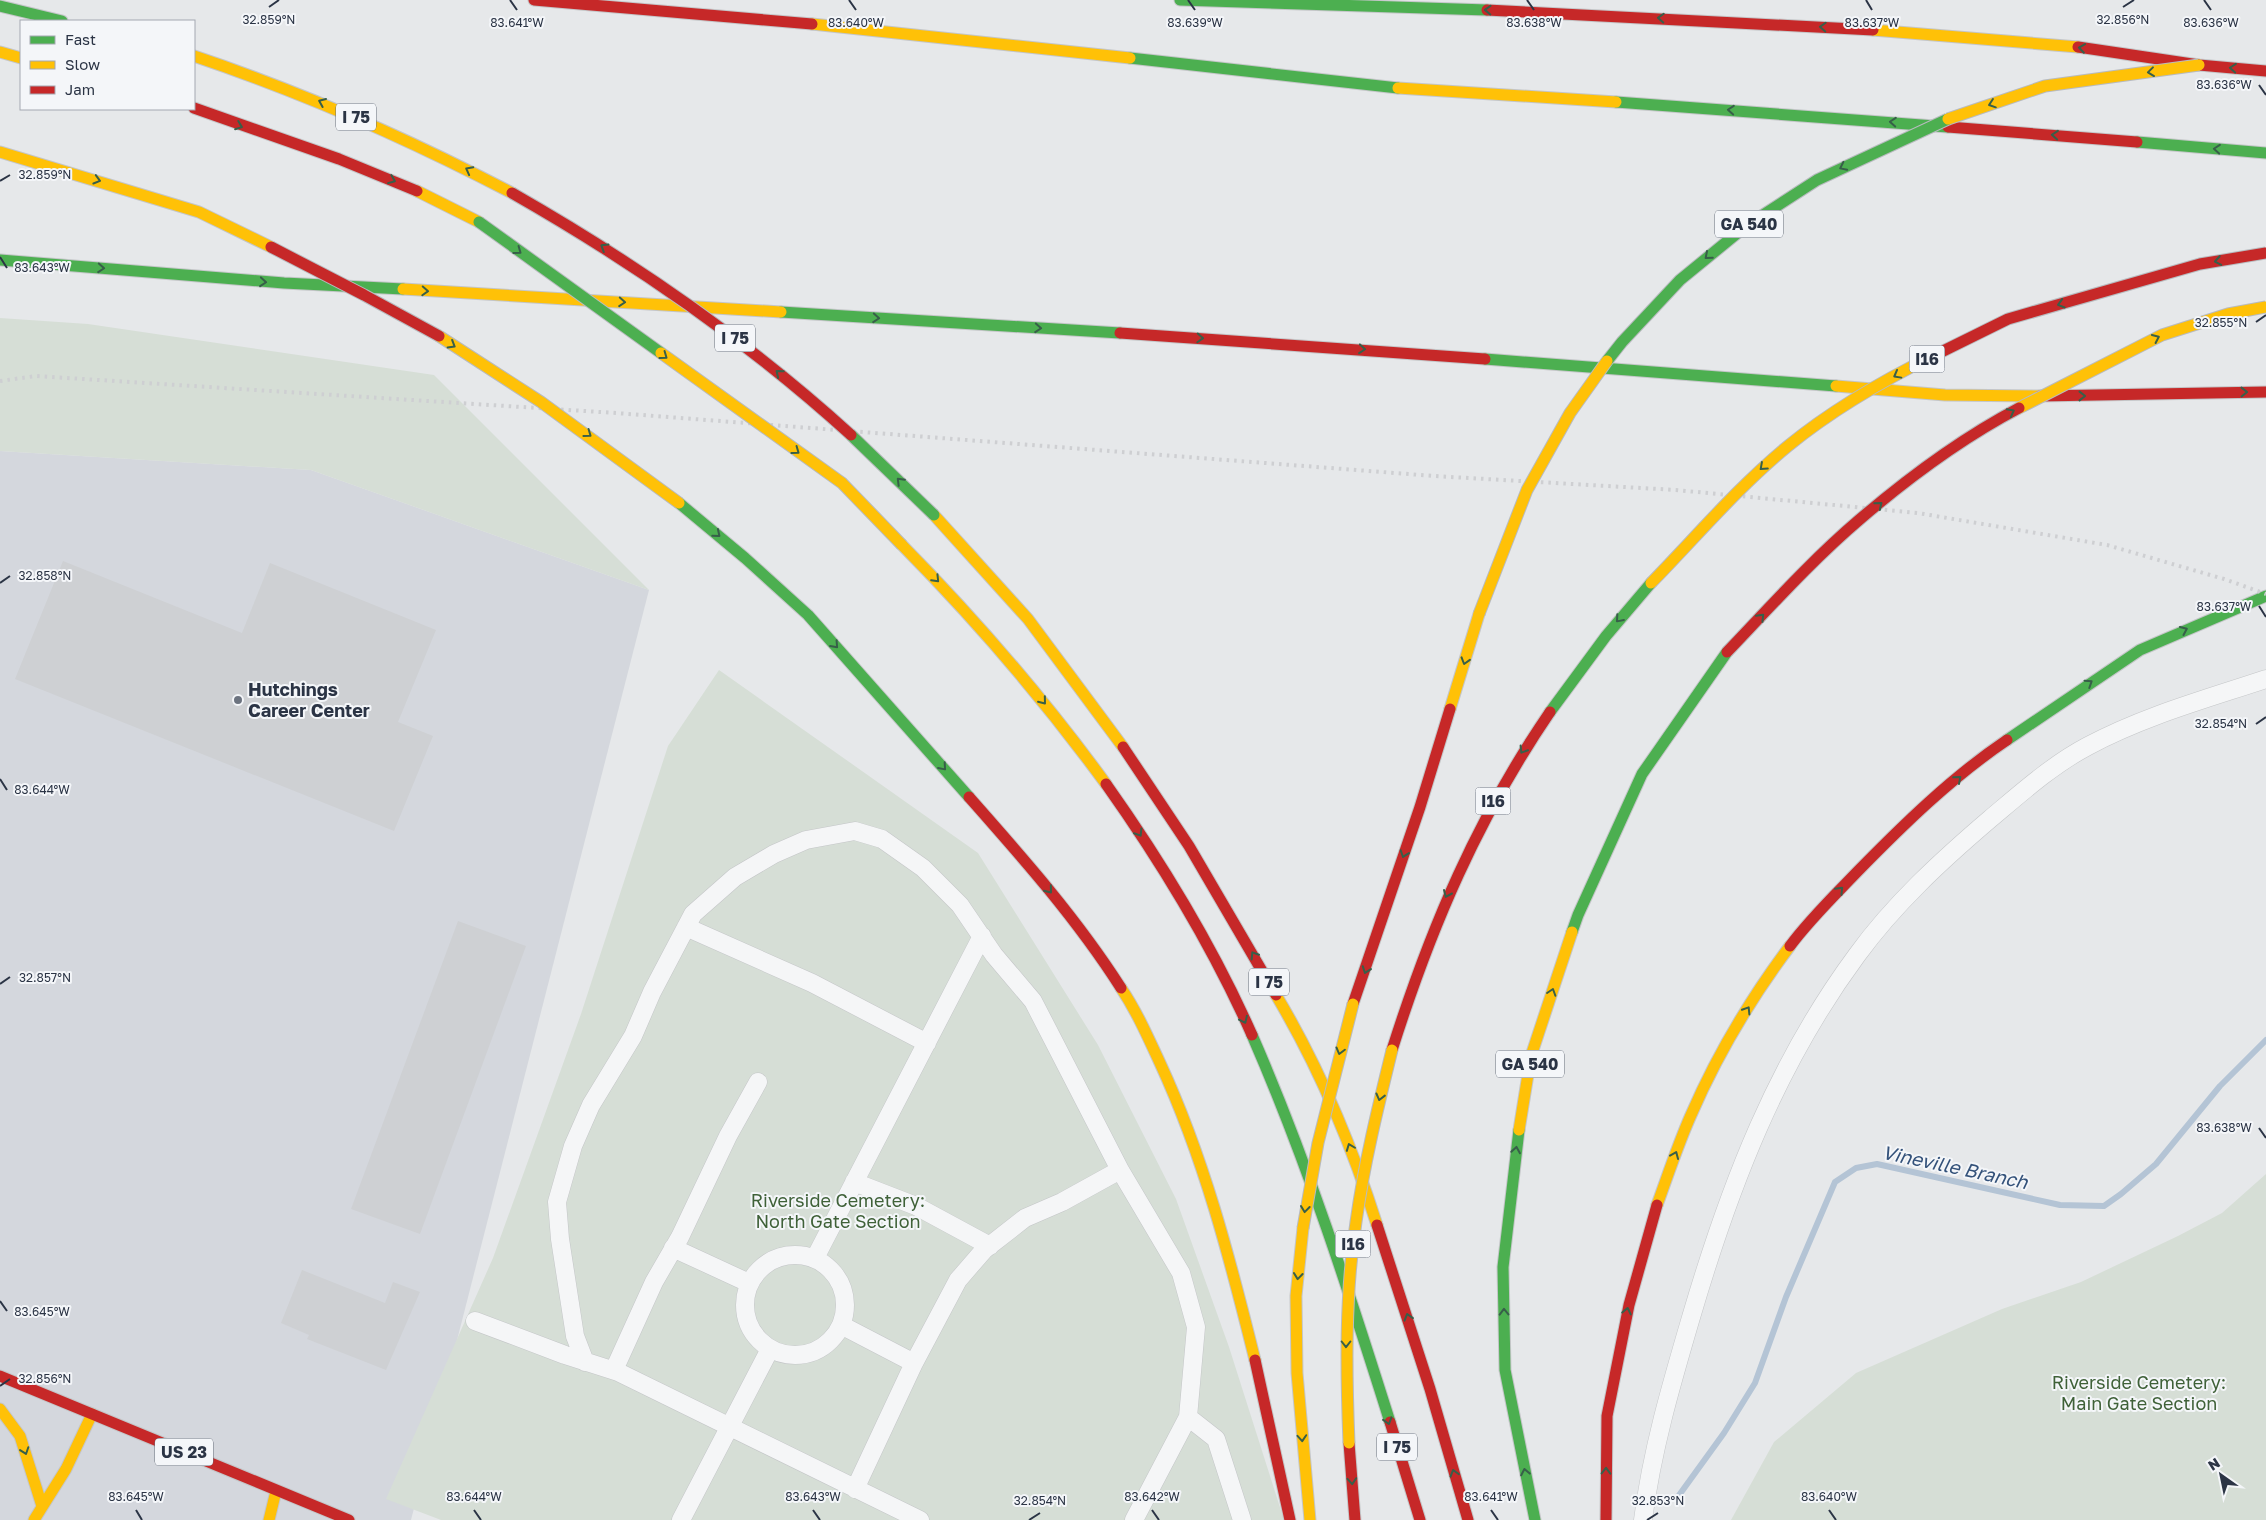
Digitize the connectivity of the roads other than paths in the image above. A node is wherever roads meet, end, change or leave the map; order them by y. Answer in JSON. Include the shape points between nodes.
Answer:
{"nodes":[{"id":1,"x":534,"y":0,"type":"edge"},
{"id":2,"x":1180,"y":0,"type":"edge"},
{"id":3,"x":0,"y":6,"type":"edge"},
{"id":4,"x":58,"y":20,"type":"edge"},
{"id":5,"x":0,"y":52,"type":"edge"},
{"id":6,"x":195,"y":56,"type":"edge"},
{"id":7,"x":20,"y":58,"type":"edge"},
{"id":8,"x":2199,"y":65,"type":"junction"},
{"id":9,"x":2266,"y":71,"type":"edge"},
{"id":10,"x":195,"y":108,"type":"edge"},
{"id":11,"x":0,"y":152,"type":"edge"},
{"id":12,"x":2266,"y":153,"type":"edge"},
{"id":13,"x":2266,"y":253,"type":"edge"},
{"id":14,"x":0,"y":260,"type":"edge"},
{"id":15,"x":2266,"y":307,"type":"edge"},
{"id":16,"x":2266,"y":392,"type":"edge"},
{"id":17,"x":2266,"y":596,"type":"edge"},
{"id":18,"x":2266,"y":679,"type":"edge"},
{"id":19,"x":686,"y":927,"type":"junction"},
{"id":20,"x":982,"y":936,"type":"junction"},
{"id":21,"x":927,"y":1043,"type":"junction"},
{"id":22,"x":758,"y":1082,"type":"dead end"},
{"id":23,"x":1120,"y":1170,"type":"junction"},
{"id":24,"x":854,"y":1182,"type":"junction"},
{"id":25,"x":990,"y":1246,"type":"junction"},
{"id":26,"x":674,"y":1248,"type":"junction"},
{"id":27,"x":814,"y":1258,"type":"junction"},
{"id":28,"x":749,"y":1283,"type":"junction"},
{"id":29,"x":475,"y":1321,"type":"dead end"},
{"id":30,"x":842,"y":1325,"type":"junction"},
{"id":31,"x":770,"y":1349,"type":"junction"},
{"id":32,"x":585,"y":1362,"type":"junction"},
{"id":33,"x":914,"y":1363,"type":"junction"},
{"id":34,"x":614,"y":1370,"type":"junction"},
{"id":35,"x":0,"y":1376,"type":"edge"},
{"id":36,"x":0,"y":1409,"type":"edge"},
{"id":37,"x":92,"y":1414,"type":"junction"},
{"id":38,"x":1188,"y":1416,"type":"junction"},
{"id":39,"x":729,"y":1426,"type":"junction"},
{"id":40,"x":856,"y":1489,"type":"junction"},
{"id":41,"x":276,"y":1491,"type":"junction"},
{"id":42,"x":42,"y":1506,"type":"junction"},
{"id":43,"x":34,"y":1520,"type":"edge"},
{"id":44,"x":269,"y":1520,"type":"edge"},
{"id":45,"x":349,"y":1520,"type":"edge"},
{"id":46,"x":681,"y":1520,"type":"edge"},
{"id":47,"x":920,"y":1520,"type":"edge"},
{"id":48,"x":1134,"y":1520,"type":"edge"},
{"id":49,"x":1242,"y":1520,"type":"edge"},
{"id":50,"x":1290,"y":1520,"type":"edge"},
{"id":51,"x":1310,"y":1520,"type":"edge"},
{"id":52,"x":1354,"y":1520,"type":"edge"},
{"id":53,"x":1420,"y":1520,"type":"edge"},
{"id":54,"x":1468,"y":1520,"type":"edge"},
{"id":55,"x":1535,"y":1520,"type":"edge"},
{"id":56,"x":1606,"y":1520,"type":"edge"},
{"id":57,"x":1643,"y":1520,"type":"edge"}],
"edges":[{"from":12,"to":1,"type":"main road","one_way":true,"via":[[1788,114],[1401,88],[749,18]]},
{"from":8,"to":2,"type":"main road","one_way":true,"bridge":true,"via":[[2071,46],[1907,32],[1554,12]]},
{"from":3,"to":4,"type":"main road"},
{"from":5,"to":7,"type":"main road"},
{"from":54,"to":6,"type":"main road","number":"I 75","one_way":true,"bridge":true,"via":[[1366,1190],[1323,1085],[1290,1018],[1189,846],[1112,730],[1028,620],[934,516],[850,434],[754,352],[640,270],[512,192],[446,158],[310,97]]},
{"from":9,"to":8,"type":"main road","one_way":true},
{"from":8,"to":51,"type":"main road","number":"GA 540","one_way":true,"bridge":true,"via":[[2045,86],[1942,121],[1817,180],[1746,226],[1680,280],[1622,342],[1566,421],[1527,490],[1479,614],[1420,807],[1353,1004],[1327,1099],[1306,1200],[1296,1296],[1297,1374]]},
{"from":10,"to":53,"type":"main road","number":"I 75","one_way":true,"bridge":true,"via":[[329,155],[441,200],[479,222],[842,483],[1003,652],[1072,738],[1135,827],[1173,888],[1242,1016],[1272,1082],[1324,1221]]},
{"from":11,"to":50,"type":"main road","one_way":true,"bridge":true,"via":[[199,212],[333,278],[456,347],[572,423],[679,503],[808,615],[1047,886],[1094,945],[1136,1011],[1200,1159],[1242,1307]]},
{"from":13,"to":52,"type":"main road","number":"I16","one_way":true,"bridge":true,"via":[[2200,264],[2008,318],[1854,399],[1789,445],[1752,478],[1652,583],[1584,662],[1528,742],[1471,843],[1444,902],[1392,1050],[1368,1148],[1354,1236],[1346,1333]]},
{"from":14,"to":16,"type":"main road","one_way":true,"via":[[284,284],[530,296],[1293,344],[1945,395]]},
{"from":55,"to":15,"type":"main road","number":"GA 540","one_way":true,"bridge":true,"via":[[1505,1370],[1504,1267],[1513,1169],[1531,1056],[1578,915],[1642,774],[1727,652],[1859,520],[1912,478],[1988,424],[2162,335],[2228,314]]},
{"from":56,"to":17,"type":"main road","one_way":true,"via":[[1607,1416],[1628,1305],[1655,1209],[1691,1115],[1728,1041],[1768,976],[1806,925],[1901,828],[1987,754],[2140,650]]},
{"from":18,"to":57,"type":"street","via":[[2118,731],[2051,770],[1964,841],[1908,895],[1858,954],[1796,1049],[1747,1152],[1705,1268],[1666,1399],[1648,1479]]},
{"from":19,"to":20,"type":"street","via":[[693,914],[735,877],[774,854],[806,840],[855,831],[882,839],[923,868],[960,905]]},
{"from":19,"to":21,"type":"street","via":[[812,983]]},
{"from":19,"to":32,"type":"street","via":[[633,1036],[591,1105],[570,1154],[557,1202],[575,1336]]},
{"from":20,"to":21,"type":"street"},
{"from":20,"to":23,"type":"street","via":[[1033,1001]]},
{"from":21,"to":24,"type":"street"},
{"from":22,"to":26,"type":"street"},
{"from":23,"to":25,"type":"street","via":[[1025,1218]]},
{"from":23,"to":38,"type":"street","via":[[1181,1273],[1196,1327]]},
{"from":24,"to":25,"type":"street","via":[[916,1206]]},
{"from":24,"to":27,"type":"street"},
{"from":25,"to":33,"type":"street","via":[[958,1280]]},
{"from":26,"to":28,"type":"street"},
{"from":26,"to":34,"type":"street","via":[[654,1282]]},
{"from":27,"to":28,"type":"street","via":[[784,1255],[758,1270]]},
{"from":27,"to":30,"type":"street","via":[[839,1278],[845,1293],[846,1310]]},
{"from":28,"to":31,"type":"street","via":[[745,1298],[749,1327]]},
{"from":29,"to":32,"type":"street"},
{"from":30,"to":31,"type":"street","via":[[819,1350],[802,1355]]},
{"from":30,"to":33,"type":"street"},
{"from":31,"to":39,"type":"street"},
{"from":32,"to":34,"type":"street"},
{"from":33,"to":40,"type":"street"},
{"from":34,"to":39,"type":"street"},
{"from":35,"to":37,"type":"main road","number":"US 23"},
{"from":36,"to":42,"type":"main road","one_way":true,"via":[[20,1436]]},
{"from":37,"to":41,"type":"main road","number":"US 23"},
{"from":37,"to":42,"type":"main road","via":[[66,1468]]},
{"from":38,"to":48,"type":"street"},
{"from":38,"to":49,"type":"street","via":[[1216,1439]]},
{"from":39,"to":40,"type":"street"},
{"from":39,"to":46,"type":"street"},
{"from":40,"to":47,"type":"street"},
{"from":41,"to":44,"type":"main road"},
{"from":41,"to":45,"type":"main road","number":"US 23"},
{"from":42,"to":43,"type":"main road"}]}
